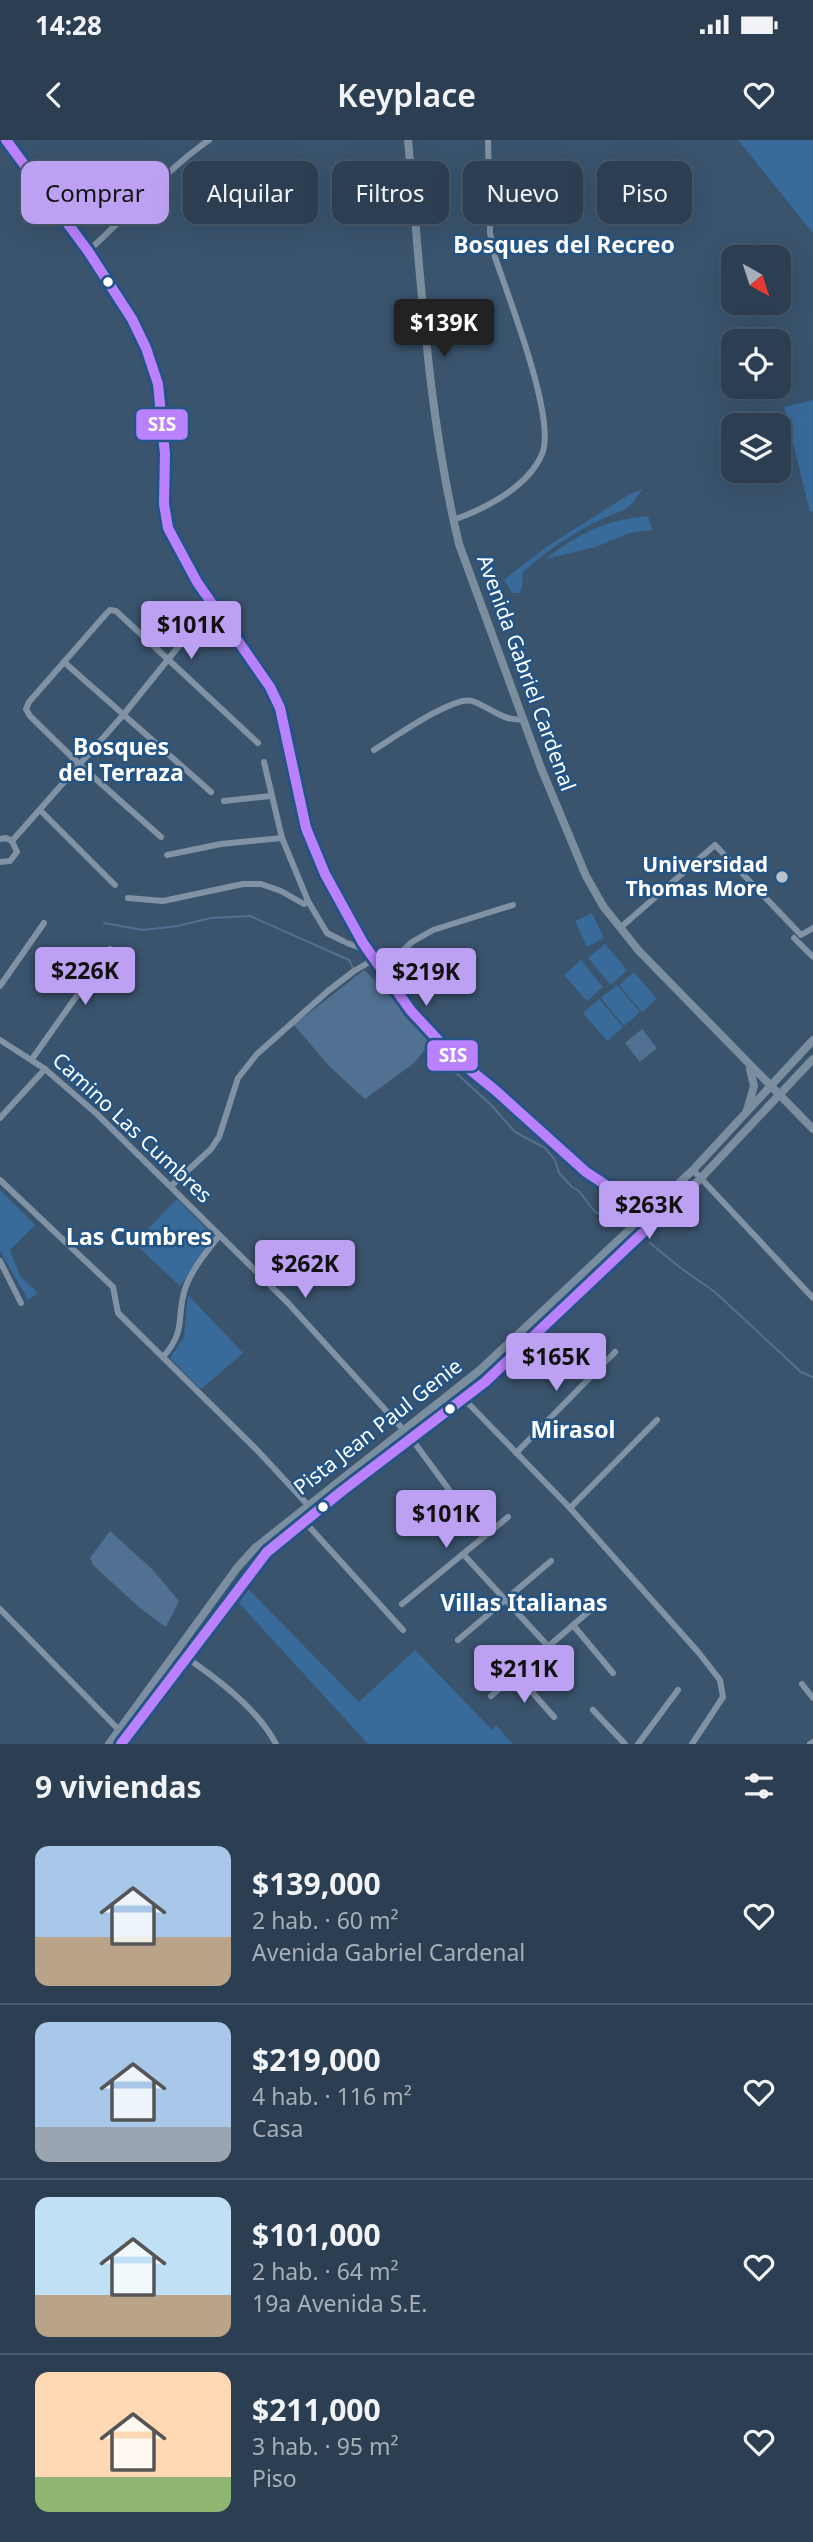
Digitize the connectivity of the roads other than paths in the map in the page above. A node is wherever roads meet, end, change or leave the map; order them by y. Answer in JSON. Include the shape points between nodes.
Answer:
{"nodes":[{"id":1,"x":6,"y":140,"type":"edge"},
{"id":2,"x":209,"y":140,"type":"edge"},
{"id":3,"x":408,"y":140,"type":"edge"},
{"id":4,"x":488,"y":140,"type":"edge"},
{"id":5,"x":88,"y":251,"type":"junction"},
{"id":6,"x":453,"y":520,"type":"junction"},
{"id":7,"x":191,"y":631,"type":"dead end"},
{"id":8,"x":168,"y":658,"type":"junction"},
{"id":9,"x":64,"y":662,"type":"junction"},
{"id":10,"x":124,"y":714,"type":"junction"},
{"id":11,"x":523,"y":719,"type":"junction"},
{"id":12,"x":257,"y":743,"type":"dead end"},
{"id":13,"x":374,"y":750,"type":"dead end"},
{"id":14,"x":264,"y":762,"type":"dead end"},
{"id":15,"x":80,"y":765,"type":"junction"},
{"id":16,"x":211,"y":792,"type":"dead end"},
{"id":17,"x":271,"y":796,"type":"junction"},
{"id":18,"x":224,"y":801,"type":"dead end"},
{"id":19,"x":40,"y":810,"type":"junction"},
{"id":20,"x":161,"y":837,"type":"dead end"},
{"id":21,"x":282,"y":838,"type":"junction"},
{"id":22,"x":0,"y":839,"type":"edge"},
{"id":23,"x":12,"y":841,"type":"junction"},
{"id":24,"x":167,"y":855,"type":"dead end"},
{"id":25,"x":0,"y":862,"type":"edge"},
{"id":26,"x":115,"y":885,"type":"dead end"},
{"id":27,"x":128,"y":898,"type":"dead end"},
{"id":28,"x":308,"y":901,"type":"junction"},
{"id":29,"x":513,"y":905,"type":"dead end"},
{"id":30,"x":44,"y":923,"type":"dead end"},
{"id":31,"x":813,"y":928,"type":"edge"},
{"id":32,"x":620,"y":929,"type":"junction"},
{"id":33,"x":794,"y":938,"type":"dead end"},
{"id":34,"x":363,"y":943,"type":"junction"},
{"id":35,"x":110,"y":949,"type":"dead end"},
{"id":36,"x":813,"y":957,"type":"edge"},
{"id":37,"x":373,"y":960,"type":"junction"},
{"id":38,"x":381,"y":971,"type":"junction"},
{"id":39,"x":0,"y":986,"type":"edge"},
{"id":40,"x":0,"y":1040,"type":"edge"},
{"id":41,"x":813,"y":1040,"type":"edge"},
{"id":42,"x":32,"y":1059,"type":"junction"},
{"id":43,"x":813,"y":1059,"type":"edge"},
{"id":44,"x":750,"y":1066,"type":"junction"},
{"id":45,"x":44,"y":1069,"type":"junction"},
{"id":46,"x":771,"y":1087,"type":"junction"},
{"id":47,"x":780,"y":1096,"type":"junction"},
{"id":48,"x":744,"y":1115,"type":"junction"},
{"id":49,"x":0,"y":1118,"type":"edge"},
{"id":50,"x":813,"y":1129,"type":"edge"},
{"id":51,"x":693,"y":1170,"type":"junction"},
{"id":52,"x":700,"y":1179,"type":"junction"},
{"id":53,"x":0,"y":1180,"type":"edge"},
{"id":54,"x":171,"y":1186,"type":"junction"},
{"id":55,"x":672,"y":1205,"type":"junction"},
{"id":56,"x":648,"y":1213,"type":"junction"},
{"id":57,"x":219,"y":1236,"type":"junction"},
{"id":58,"x":0,"y":1261,"type":"edge"},
{"id":59,"x":610,"y":1264,"type":"junction"},
{"id":60,"x":813,"y":1298,"type":"edge"},
{"id":61,"x":21,"y":1303,"type":"dead end"},
{"id":62,"x":615,"y":1352,"type":"dead end"},
{"id":63,"x":163,"y":1357,"type":"junction"},
{"id":64,"x":464,"y":1399,"type":"junction"},
{"id":65,"x":657,"y":1420,"type":"dead end"},
{"id":66,"x":408,"y":1434,"type":"junction"},
{"id":67,"x":516,"y":1453,"type":"junction"},
{"id":68,"x":340,"y":1480,"type":"junction"},
{"id":69,"x":307,"y":1504,"type":"junction"},
{"id":70,"x":570,"y":1508,"type":"junction"},
{"id":71,"x":508,"y":1517,"type":"dead end"},
{"id":72,"x":304,"y":1521,"type":"junction"},
{"id":73,"x":483,"y":1536,"type":"junction"},
{"id":74,"x":463,"y":1554,"type":"junction"},
{"id":75,"x":248,"y":1556,"type":"junction"},
{"id":76,"x":551,"y":1561,"type":"dead end"},
{"id":77,"x":506,"y":1599,"type":"junction"},
{"id":78,"x":402,"y":1604,"type":"dead end"},
{"id":79,"x":594,"y":1607,"type":"dead end"},
{"id":80,"x":0,"y":1609,"type":"edge"},
{"id":81,"x":573,"y":1625,"type":"junction"},
{"id":82,"x":403,"y":1630,"type":"dead end"},
{"id":83,"x":458,"y":1640,"type":"dead end"},
{"id":84,"x":548,"y":1646,"type":"junction"},
{"id":85,"x":177,"y":1651,"type":"junction"},
{"id":86,"x":188,"y":1658,"type":"junction"},
{"id":87,"x":613,"y":1672,"type":"dead end"},
{"id":88,"x":516,"y":1674,"type":"junction"},
{"id":89,"x":802,"y":1684,"type":"dead end"},
{"id":90,"x":678,"y":1690,"type":"dead end"},
{"id":91,"x":491,"y":1696,"type":"dead end"},
{"id":92,"x":813,"y":1698,"type":"edge"},
{"id":93,"x":593,"y":1710,"type":"dead end"},
{"id":94,"x":554,"y":1717,"type":"dead end"},
{"id":95,"x":118,"y":1729,"type":"junction"},
{"id":96,"x":109,"y":1744,"type":"edge"},
{"id":97,"x":121,"y":1744,"type":"edge"},
{"id":98,"x":276,"y":1744,"type":"edge"},
{"id":99,"x":625,"y":1744,"type":"edge"},
{"id":100,"x":638,"y":1744,"type":"edge"},
{"id":101,"x":692,"y":1744,"type":"edge"}],
"edges":[{"from":1,"to":5,"type":"street"},
{"from":2,"to":5,"type":"street"},
{"from":3,"to":6,"type":"main road","name":"Avenida Gabriel Cardenal","via":[[436,423]]},
{"from":4,"to":6,"type":"street","via":[[490,233],[541,404],[546,441],[533,469],[520,481],[490,503]]},
{"from":5,"to":34,"type":"street","via":[[132,319],[158,384],[168,528],[197,582],[280,708],[306,828],[324,874]]},
{"from":6,"to":11,"type":"main road","name":"Avenida Gabriel Cardenal"},
{"from":7,"to":8,"type":"street"},
{"from":8,"to":9,"type":"street","via":[[110,610]]},
{"from":8,"to":10,"type":"street"},
{"from":8,"to":12,"type":"street"},
{"from":9,"to":10,"type":"street"},
{"from":9,"to":15,"type":"street","via":[[26,709]]},
{"from":10,"to":15,"type":"street"},
{"from":10,"to":16,"type":"street"},
{"from":11,"to":13,"type":"street","via":[[510,719],[461,700]]},
{"from":11,"to":32,"type":"main road","name":"Avenida Gabriel Cardenal","via":[[586,876]]},
{"from":14,"to":17,"type":"street"},
{"from":15,"to":19,"type":"street"},
{"from":15,"to":20,"type":"street"},
{"from":17,"to":18,"type":"street"},
{"from":17,"to":21,"type":"street"},
{"from":19,"to":23,"type":"street"},
{"from":19,"to":26,"type":"street"},
{"from":21,"to":24,"type":"street"},
{"from":21,"to":28,"type":"street"},
{"from":22,"to":23,"type":"street"},
{"from":23,"to":25,"type":"street","via":[[15,857]]},
{"from":27,"to":28,"type":"street","via":[[163,901],[261,884],[303,904]]},
{"from":28,"to":34,"type":"street","via":[[327,933],[358,947]]},
{"from":29,"to":38,"type":"street","via":[[432,930]]},
{"from":30,"to":39,"type":"street"},
{"from":31,"to":32,"type":"street","via":[[802,935],[715,845]]},
{"from":32,"to":44,"type":"main road","name":"Avenida Gabriel Cardenal"},
{"from":33,"to":36,"type":"street"},
{"from":34,"to":37,"type":"street"},
{"from":35,"to":42,"type":"street"},
{"from":37,"to":38,"type":"street"},
{"from":37,"to":54,"type":"street","via":[[328,991],[257,1054],[238,1078],[219,1137]]},
{"from":38,"to":56,"type":"street","via":[[453,1056],[586,1171]]},
{"from":40,"to":42,"type":"street","name":"Camino Las Cumbres"},
{"from":41,"to":46,"type":"main road","name":"Pista Jean Paul Genie"},
{"from":42,"to":45,"type":"street","name":"Camino Las Cumbres"},
{"from":43,"to":47,"type":"main road","name":"Pista Jean Paul Genie"},
{"from":44,"to":46,"type":"main road","name":"Avenida Gabriel Cardenal"},
{"from":44,"to":48,"type":"main road","via":[[754,1086]]},
{"from":45,"to":49,"type":"street"},
{"from":45,"to":54,"type":"street","name":"Camino Las Cumbres"},
{"from":46,"to":47,"type":"main road","name":"Avenida Gabriel Cardenal"},
{"from":46,"to":48,"type":"main road","name":"Pista Jean Paul Genie"},
{"from":47,"to":50,"type":"main road","name":"Avenida Gabriel Cardenal"},
{"from":47,"to":52,"type":"main road","name":"Pista Jean Paul Genie"},
{"from":48,"to":51,"type":"main road","name":"Pista Jean Paul Genie"},
{"from":51,"to":52,"type":"street"},
{"from":51,"to":56,"type":"main road","name":"Pista Jean Paul Genie"},
{"from":52,"to":55,"type":"main road","name":"Pista Jean Paul Genie"},
{"from":52,"to":60,"type":"street"},
{"from":53,"to":63,"type":"street","via":[[113,1287],[118,1313]]},
{"from":54,"to":57,"type":"street","name":"Camino Las Cumbres"},
{"from":55,"to":56,"type":"main road"},
{"from":55,"to":59,"type":"main road","name":"Pista Jean Paul Genie"},
{"from":56,"to":59,"type":"main road","via":[[647,1222]]},
{"from":56,"to":66,"type":"main road","name":"Pista Jean Paul Genie"},
{"from":57,"to":63,"type":"street","via":[[186,1287],[179,1333]]},
{"from":57,"to":66,"type":"street","name":"Camino Las Cumbres","via":[[322,1337]]},
{"from":58,"to":61,"type":"street"},
{"from":59,"to":64,"type":"main road","name":"Pista Jean Paul Genie"},
{"from":62,"to":67,"type":"street"},
{"from":63,"to":69,"type":"street"},
{"from":64,"to":66,"type":"main road","name":"Pista Jean Paul Genie"},
{"from":64,"to":67,"type":"street"},
{"from":65,"to":70,"type":"street"},
{"from":66,"to":68,"type":"main road","name":"Pista Jean Paul Genie"},
{"from":66,"to":72,"type":"main road","name":"Pista Jean Paul Genie"},
{"from":66,"to":73,"type":"street","name":"Camino Las Cumbres"},
{"from":67,"to":70,"type":"street"},
{"from":68,"to":69,"type":"main road","name":"Pista Jean Paul Genie"},
{"from":68,"to":72,"type":"main road","via":[[305,1513]]},
{"from":69,"to":75,"type":"main road","name":"Pista Jean Paul Genie"},
{"from":70,"to":101,"type":"street","via":[[720,1680],[723,1697]]},
{"from":71,"to":73,"type":"street"},
{"from":72,"to":75,"type":"main road","via":[[296,1520]]},
{"from":72,"to":82,"type":"street"},
{"from":72,"to":86,"type":"main road","name":"Pista Jean Paul Genie","via":[[253,1568]]},
{"from":73,"to":74,"type":"street"},
{"from":74,"to":77,"type":"street"},
{"from":74,"to":78,"type":"street"},
{"from":75,"to":85,"type":"main road","name":"Pista Jean Paul Genie"},
{"from":76,"to":77,"type":"street"},
{"from":77,"to":83,"type":"street"},
{"from":77,"to":84,"type":"street"},
{"from":79,"to":81,"type":"street"},
{"from":80,"to":95,"type":"street"},
{"from":81,"to":84,"type":"street"},
{"from":81,"to":87,"type":"street"},
{"from":84,"to":88,"type":"street"},
{"from":85,"to":86,"type":"street"},
{"from":85,"to":95,"type":"main road","name":"Pista Jean Paul Genie"},
{"from":86,"to":97,"type":"main road","name":"Pista Jean Paul Genie"},
{"from":86,"to":98,"type":"street","via":[[259,1718]]},
{"from":88,"to":91,"type":"street"},
{"from":88,"to":94,"type":"street"},
{"from":89,"to":92,"type":"street"},
{"from":90,"to":100,"type":"street"},
{"from":93,"to":99,"type":"street"},
{"from":95,"to":96,"type":"main road","name":"Pista Jean Paul Genie"}]}
